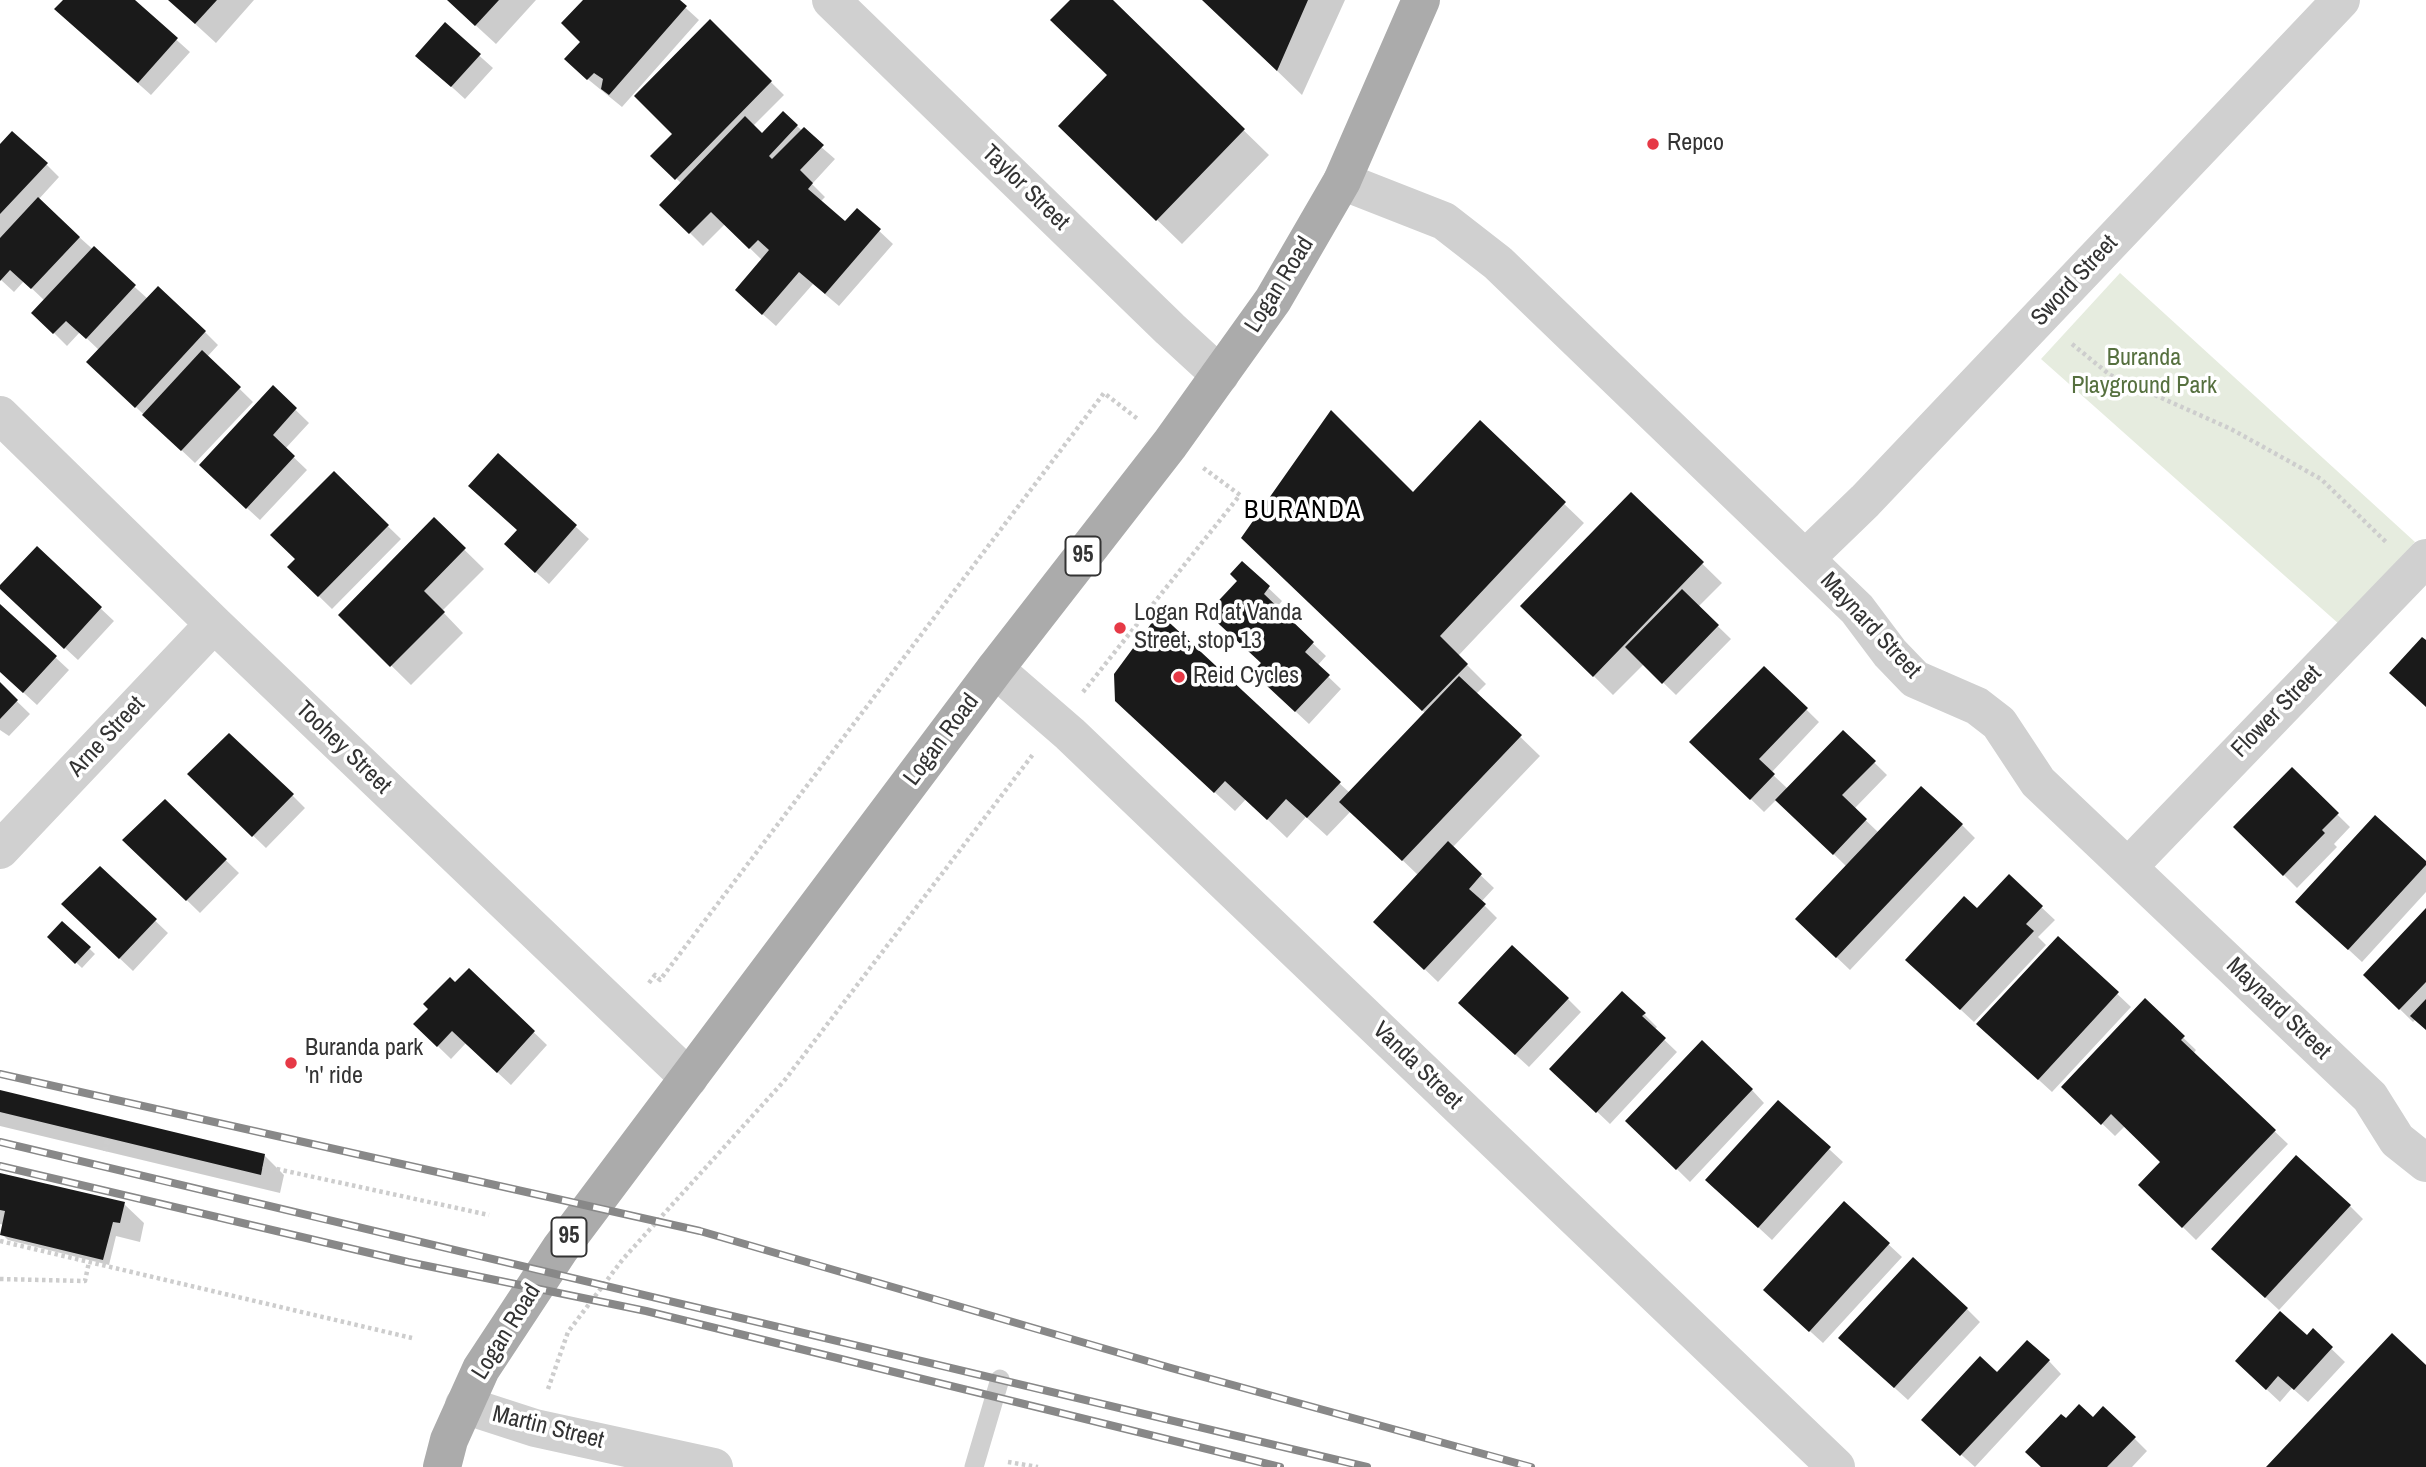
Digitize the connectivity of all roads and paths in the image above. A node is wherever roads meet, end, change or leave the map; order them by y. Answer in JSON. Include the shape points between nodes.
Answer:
{"nodes":[{"id":1,"x":831,"y":0,"type":"edge"},
{"id":2,"x":1421,"y":0,"type":"edge"},
{"id":3,"x":2341,"y":0,"type":"edge"},
{"id":4,"x":1342,"y":180,"type":"junction"},
{"id":5,"x":2040,"y":317,"type":"junction"},
{"id":6,"x":1220,"y":374,"type":"junction"},
{"id":7,"x":0,"y":415,"type":"edge"},
{"id":8,"x":1805,"y":558,"type":"junction"},
{"id":9,"x":2421,"y":564,"type":"edge"},
{"id":10,"x":214,"y":624,"type":"junction"},
{"id":11,"x":995,"y":669,"type":"junction"},
{"id":12,"x":0,"y":850,"type":"edge"},
{"id":13,"x":2129,"y":866,"type":"junction"},
{"id":14,"x":689,"y":1078,"type":"junction"},
{"id":15,"x":108,"y":1138,"type":"dead end"},
{"id":16,"x":105,"y":1151,"type":"dead end"},
{"id":17,"x":2426,"y":1163,"type":"edge"},
{"id":18,"x":263,"y":1166,"type":"dead end"},
{"id":19,"x":489,"y":1215,"type":"dead end"},
{"id":20,"x":0,"y":1241,"type":"edge"},
{"id":21,"x":89,"y":1262,"type":"junction"},
{"id":22,"x":0,"y":1279,"type":"edge"},
{"id":23,"x":412,"y":1338,"type":"dead end"},
{"id":24,"x":1000,"y":1379,"type":"dead end"},
{"id":25,"x":464,"y":1405,"type":"junction"},
{"id":26,"x":1005,"y":1463,"type":"dead end"},
{"id":27,"x":442,"y":1467,"type":"edge"},
{"id":28,"x":714,"y":1467,"type":"edge"},
{"id":29,"x":974,"y":1467,"type":"edge"},
{"id":30,"x":1038,"y":1467,"type":"edge"},
{"id":31,"x":1836,"y":1467,"type":"edge"}],
"edges":[{"from":1,"to":6,"type":"street","name":"Taylor Street"},
{"from":2,"to":4,"type":"main road","name":"Logan Road","number":"95"},
{"from":3,"to":5,"type":"street","name":"Sword Street"},
{"from":4,"to":6,"type":"main road","name":"Logan Road","number":"95","via":[[1273,300]]},
{"from":4,"to":8,"type":"street","name":"Maynard Street","via":[[1444,221],[1470,239]]},
{"from":5,"to":8,"type":"street","name":"Sword Street"},
{"from":5,"to":9,"type":"path","via":[[2110,375],[2231,429],[2321,479]]},
{"from":6,"to":11,"type":"main road","name":"Logan Road","number":"95"},
{"from":7,"to":10,"type":"street","name":"Toohey Street"},
{"from":8,"to":13,"type":"street","name":"Maynard Street","via":[[1857,609],[1915,679],[1977,706],[1999,723],[2038,782]]},
{"from":9,"to":13,"type":"street","name":"Flower Street"},
{"from":10,"to":12,"type":"street","name":"Arne Street"},
{"from":10,"to":14,"type":"street","name":"Toohey Street"},
{"from":11,"to":14,"type":"main road","name":"Logan Road","number":"95"},
{"from":11,"to":31,"type":"street","name":"Vanda Street","via":[[1070,734]]},
{"from":13,"to":17,"type":"street","name":"Maynard Street","via":[[2370,1097],[2397,1140]]},
{"from":14,"to":25,"type":"main road","name":"Logan Road","number":"95","via":[[560,1249],[481,1369]]},
{"from":15,"to":16,"type":"path"},
{"from":18,"to":19,"type":"path"},
{"from":20,"to":21,"type":"path"},
{"from":21,"to":22,"type":"path","via":[[85,1281]]},
{"from":21,"to":23,"type":"path"},
{"from":24,"to":29,"type":"lane"},
{"from":25,"to":27,"type":"main road","name":"Logan Road","number":"95"},
{"from":25,"to":28,"type":"street","name":"Martin Street","via":[[535,1428]]},
{"from":26,"to":30,"type":"path"}]}
